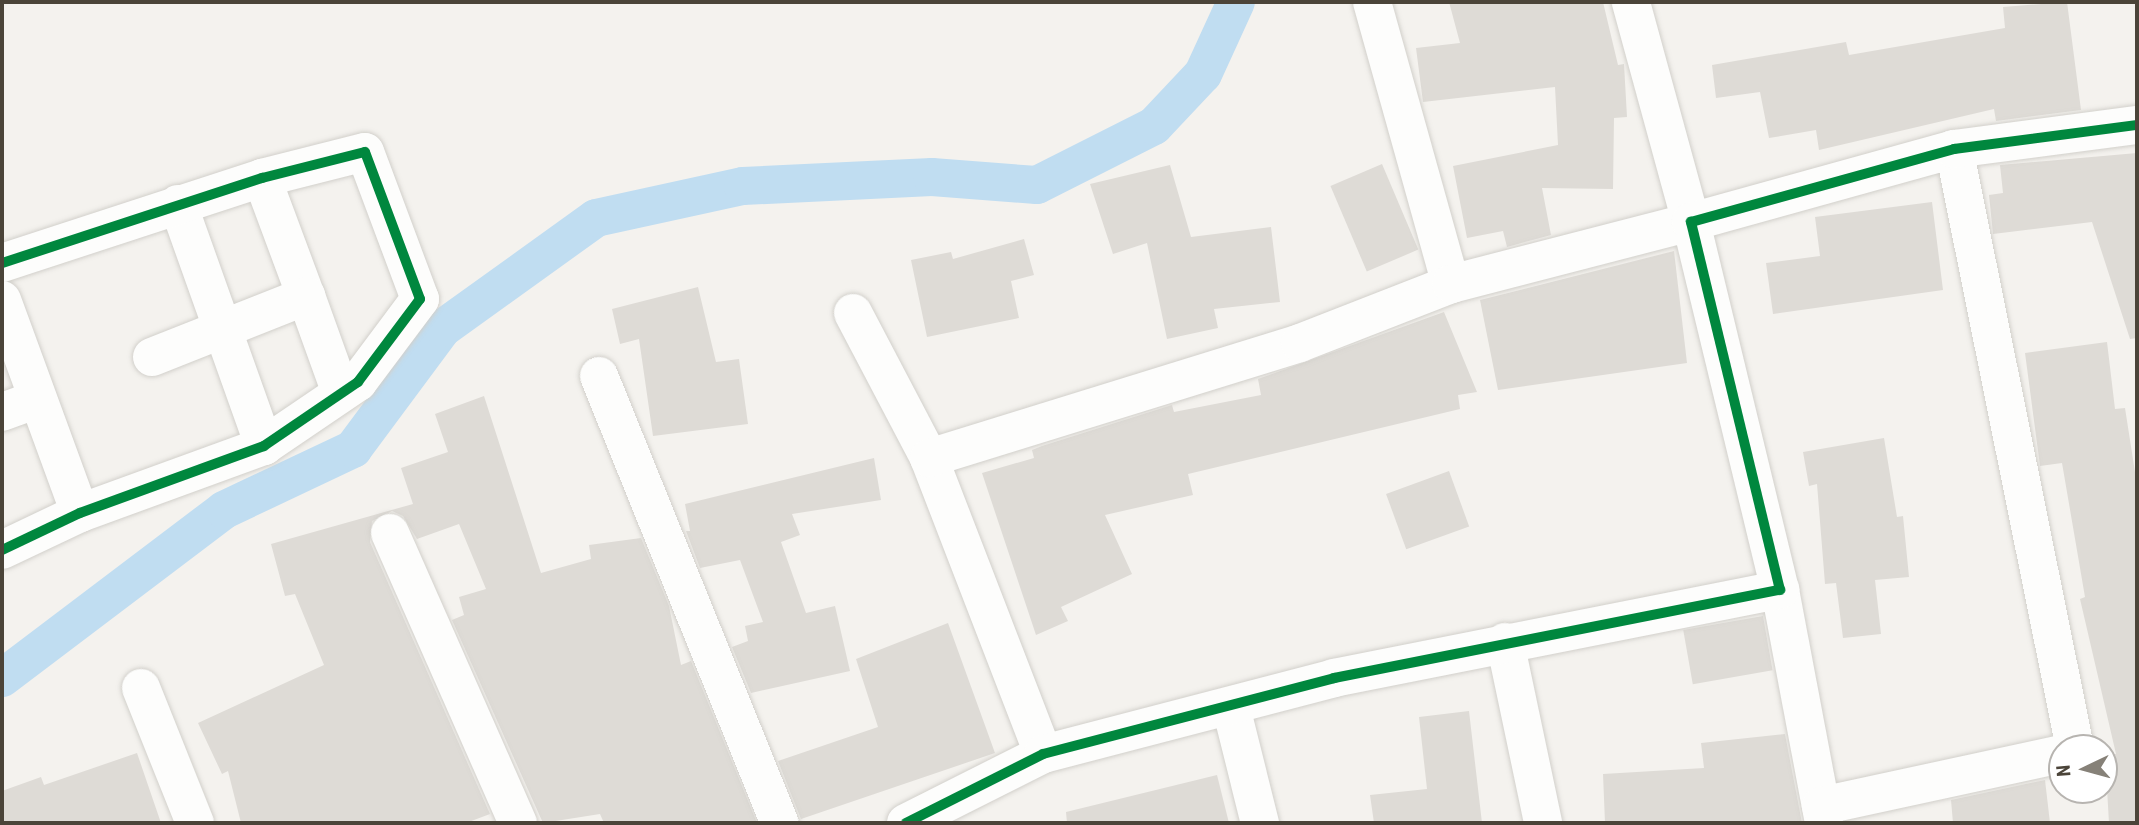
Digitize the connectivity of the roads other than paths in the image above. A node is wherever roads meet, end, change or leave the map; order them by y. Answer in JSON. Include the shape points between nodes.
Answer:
{"nodes":[{"id":1,"x":1372,"y":2,"type":"edge"},
{"id":2,"x":1631,"y":2,"type":"edge"},
{"id":3,"x":2137,"y":125,"type":"edge"},
{"id":4,"x":1954,"y":149,"type":"junction"},
{"id":5,"x":262,"y":178,"type":"junction"},
{"id":6,"x":178,"y":204,"type":"junction"},
{"id":7,"x":1691,"y":222,"type":"junction"},
{"id":8,"x":2,"y":263,"type":"edge"},
{"id":9,"x":1451,"y":284,"type":"junction"},
{"id":10,"x":306,"y":296,"type":"junction"},
{"id":11,"x":2,"y":300,"type":"edge"},
{"id":12,"x":853,"y":313,"type":"dead end"},
{"id":13,"x":222,"y":329,"type":"junction"},
{"id":14,"x":152,"y":357,"type":"dead end"},
{"id":15,"x":599,"y":376,"type":"dead end"},
{"id":16,"x":341,"y":393,"type":"junction"},
{"id":17,"x":38,"y":399,"type":"junction"},
{"id":18,"x":2,"y":412,"type":"edge"},
{"id":19,"x":264,"y":446,"type":"junction"},
{"id":20,"x":929,"y":458,"type":"junction"},
{"id":21,"x":80,"y":513,"type":"junction"},
{"id":22,"x":390,"y":533,"type":"dead end"},
{"id":23,"x":2,"y":550,"type":"edge"},
{"id":24,"x":1780,"y":590,"type":"junction"},
{"id":25,"x":1505,"y":642,"type":"junction"},
{"id":26,"x":141,"y":688,"type":"dead end"},
{"id":27,"x":1231,"y":707,"type":"junction"},
{"id":28,"x":2072,"y":734,"type":"edge"},
{"id":29,"x":1042,"y":754,"type":"junction"},
{"id":30,"x":2048,"y":758,"type":"edge"},
{"id":31,"x":1823,"y":815,"type":"edge"},
{"id":32,"x":195,"y":823,"type":"edge"},
{"id":33,"x":518,"y":823,"type":"edge"},
{"id":34,"x":780,"y":823,"type":"edge"},
{"id":35,"x":906,"y":823,"type":"edge"},
{"id":36,"x":1260,"y":823,"type":"edge"},
{"id":37,"x":1543,"y":823,"type":"edge"}],
"edges":[{"from":1,"to":9,"type":"street"},
{"from":2,"to":7,"type":"street"},
{"from":3,"to":4,"type":"street"},
{"from":4,"to":7,"type":"street"},
{"from":4,"to":28,"type":"street"},
{"from":5,"to":6,"type":"street"},
{"from":5,"to":10,"type":"street"},
{"from":5,"to":16,"type":"street","via":[[365,152],[420,299],[358,382]]},
{"from":6,"to":8,"type":"street"},
{"from":6,"to":13,"type":"street"},
{"from":7,"to":9,"type":"street"},
{"from":7,"to":24,"type":"street"},
{"from":9,"to":20,"type":"street","via":[[1300,343]]},
{"from":10,"to":13,"type":"street"},
{"from":10,"to":16,"type":"street"},
{"from":11,"to":17,"type":"street"},
{"from":12,"to":20,"type":"street"},
{"from":13,"to":14,"type":"street"},
{"from":13,"to":19,"type":"street"},
{"from":15,"to":34,"type":"street"},
{"from":16,"to":19,"type":"street"},
{"from":17,"to":18,"type":"street"},
{"from":17,"to":21,"type":"street"},
{"from":19,"to":21,"type":"street"},
{"from":20,"to":29,"type":"street"},
{"from":21,"to":23,"type":"street"},
{"from":22,"to":33,"type":"street"},
{"from":24,"to":25,"type":"street"},
{"from":24,"to":31,"type":"street"},
{"from":25,"to":27,"type":"street"},
{"from":25,"to":37,"type":"street"},
{"from":26,"to":32,"type":"street"},
{"from":27,"to":29,"type":"street"},
{"from":27,"to":36,"type":"street"},
{"from":29,"to":35,"type":"street"},
{"from":30,"to":31,"type":"street"}]}
